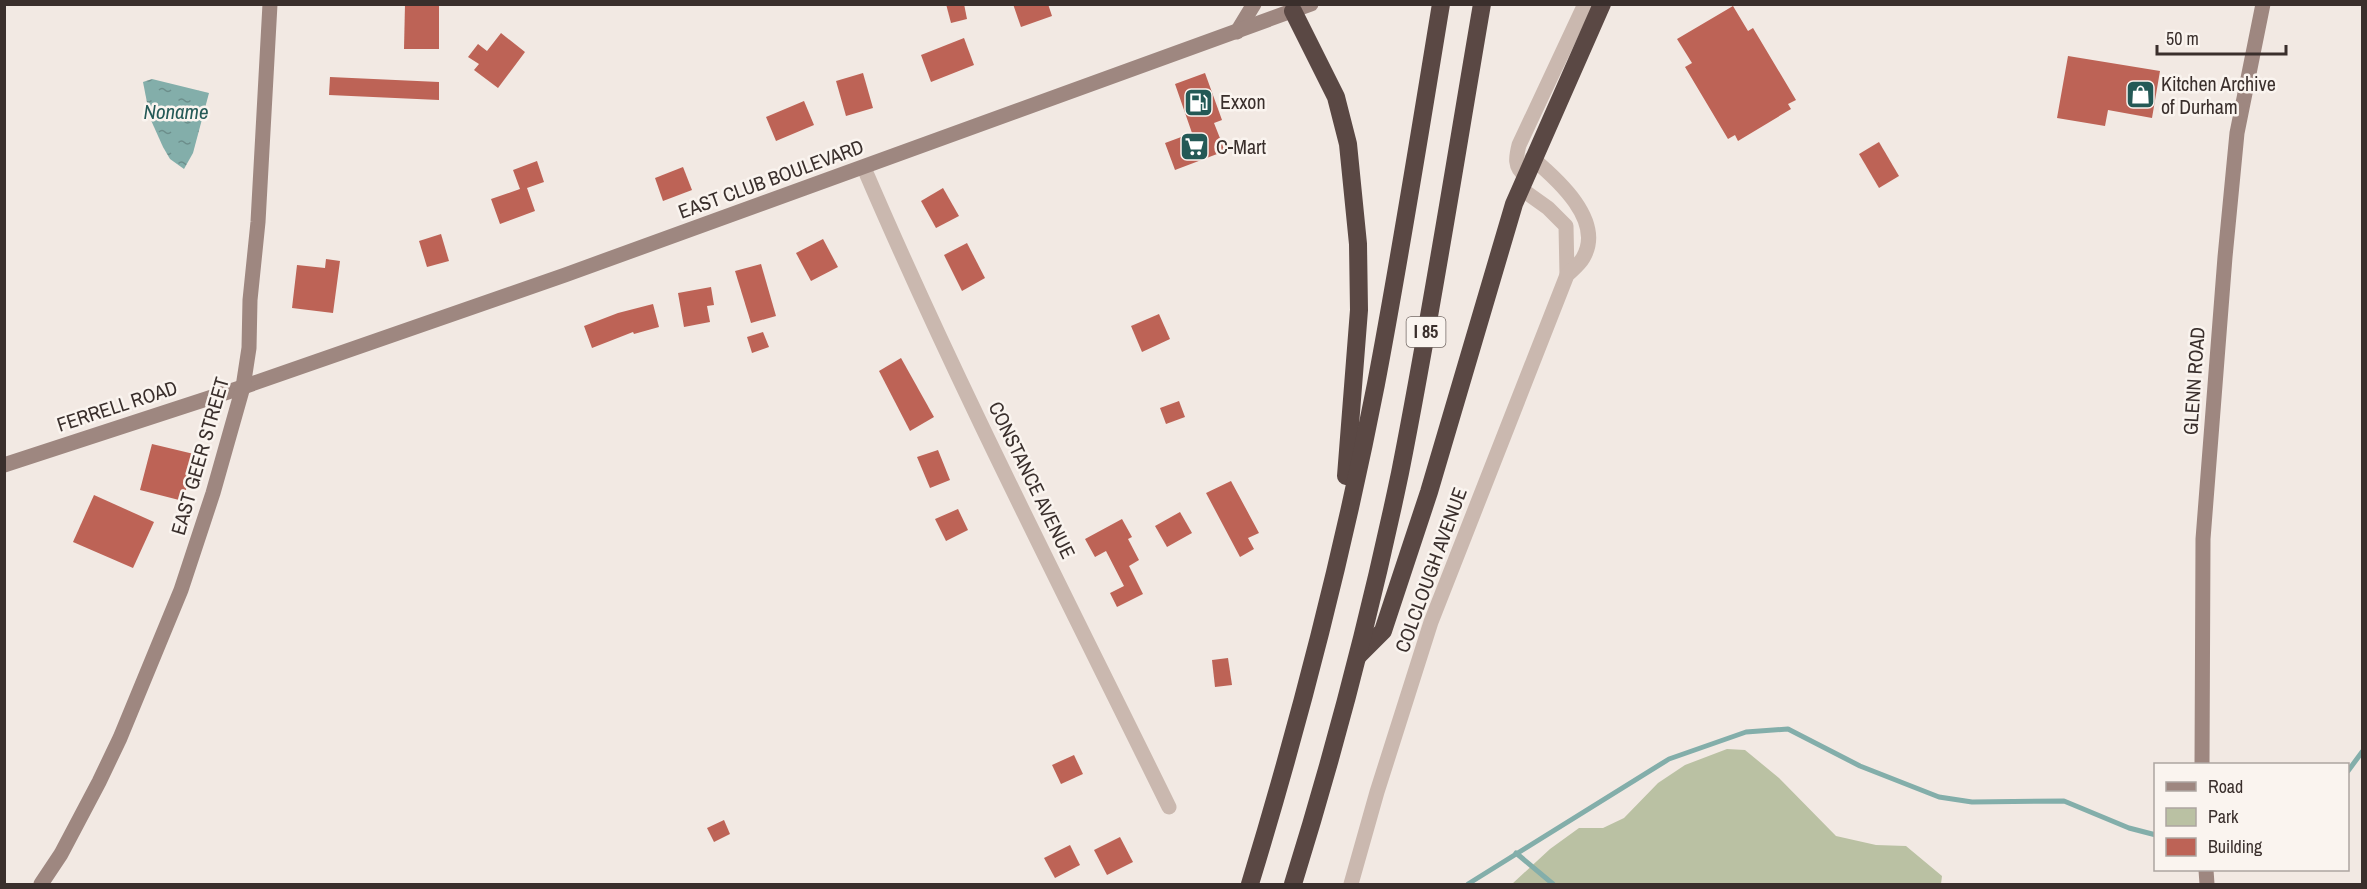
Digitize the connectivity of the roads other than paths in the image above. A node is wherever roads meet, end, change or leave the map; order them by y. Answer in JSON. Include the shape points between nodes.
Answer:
{"nodes":[{"id":1,"x":270,"y":4,"type":"edge"},
{"id":2,"x":1254,"y":4,"type":"edge"},
{"id":3,"x":1311,"y":4,"type":"edge"},
{"id":4,"x":1441,"y":4,"type":"edge"},
{"id":5,"x":1482,"y":4,"type":"edge"},
{"id":6,"x":1584,"y":4,"type":"edge"},
{"id":7,"x":1602,"y":4,"type":"edge"},
{"id":8,"x":2263,"y":4,"type":"edge"},
{"id":9,"x":1291,"y":8,"type":"edge"},
{"id":10,"x":1237,"y":32,"type":"junction"},
{"id":11,"x":864,"y":168,"type":"junction"},
{"id":12,"x":1525,"y":174,"type":"junction"},
{"id":13,"x":1567,"y":275,"type":"junction"},
{"id":14,"x":243,"y":387,"type":"junction"},
{"id":15,"x":4,"y":465,"type":"edge"},
{"id":16,"x":1342,"y":539,"type":"junction"},
{"id":17,"x":1357,"y":657,"type":"junction"},
{"id":18,"x":2202,"y":763,"type":"edge"},
{"id":19,"x":1169,"y":807,"type":"dead end"},
{"id":20,"x":40,"y":885,"type":"edge"},
{"id":21,"x":1250,"y":885,"type":"edge"},
{"id":22,"x":1293,"y":885,"type":"edge"},
{"id":23,"x":1351,"y":885,"type":"edge"}],
"edges":[{"from":1,"to":14,"type":"street","name":"EAST GEER STREET","via":[[258,222]]},
{"from":2,"to":10,"type":"street"},
{"from":3,"to":9,"type":"street","name":"EAST CLUB BOULEVARD"},
{"from":4,"to":16,"type":"highway","number":"I 85","via":[[1375,385]]},
{"from":5,"to":17,"type":"highway","number":"I 85","via":[[1414,403]]},
{"from":6,"to":12,"type":"street","via":[[1519,145],[1516,164]]},
{"from":7,"to":12,"type":"highway"},
{"from":8,"to":18,"type":"street","name":"GLENN ROAD","via":[[2237,133],[2225,256],[2203,539]]},
{"from":9,"to":10,"type":"street","name":"EAST CLUB BOULEVARD"},
{"from":9,"to":16,"type":"highway","via":[[1336,97],[1352,181],[1359,310]]},
{"from":10,"to":11,"type":"street","name":"EAST CLUB BOULEVARD"},
{"from":11,"to":14,"type":"street","name":"EAST CLUB BOULEVARD"},
{"from":11,"to":19,"type":"street","name":"CONSTANCE AVENUE","via":[[978,417]]},
{"from":12,"to":13,"type":"street","name":"COLCLOUGH AVENUE","via":[[1566,226]]},
{"from":12,"to":13,"type":"street","name":"COLCLOUGH AVENUE","via":[[1563,187],[1583,215],[1587,233],[1585,253]]},
{"from":12,"to":17,"type":"highway","via":[[1383,630]]},
{"from":13,"to":23,"type":"street","name":"COLCLOUGH AVENUE","via":[[1431,622]]},
{"from":14,"to":15,"type":"street","name":"FERRELL ROAD"},
{"from":14,"to":20,"type":"street","name":"EAST GEER STREET","via":[[181,590],[99,782]]},
{"from":16,"to":21,"type":"highway","number":"I 85","via":[[1295,731]]},
{"from":17,"to":22,"type":"highway","number":"I 85"}]}
